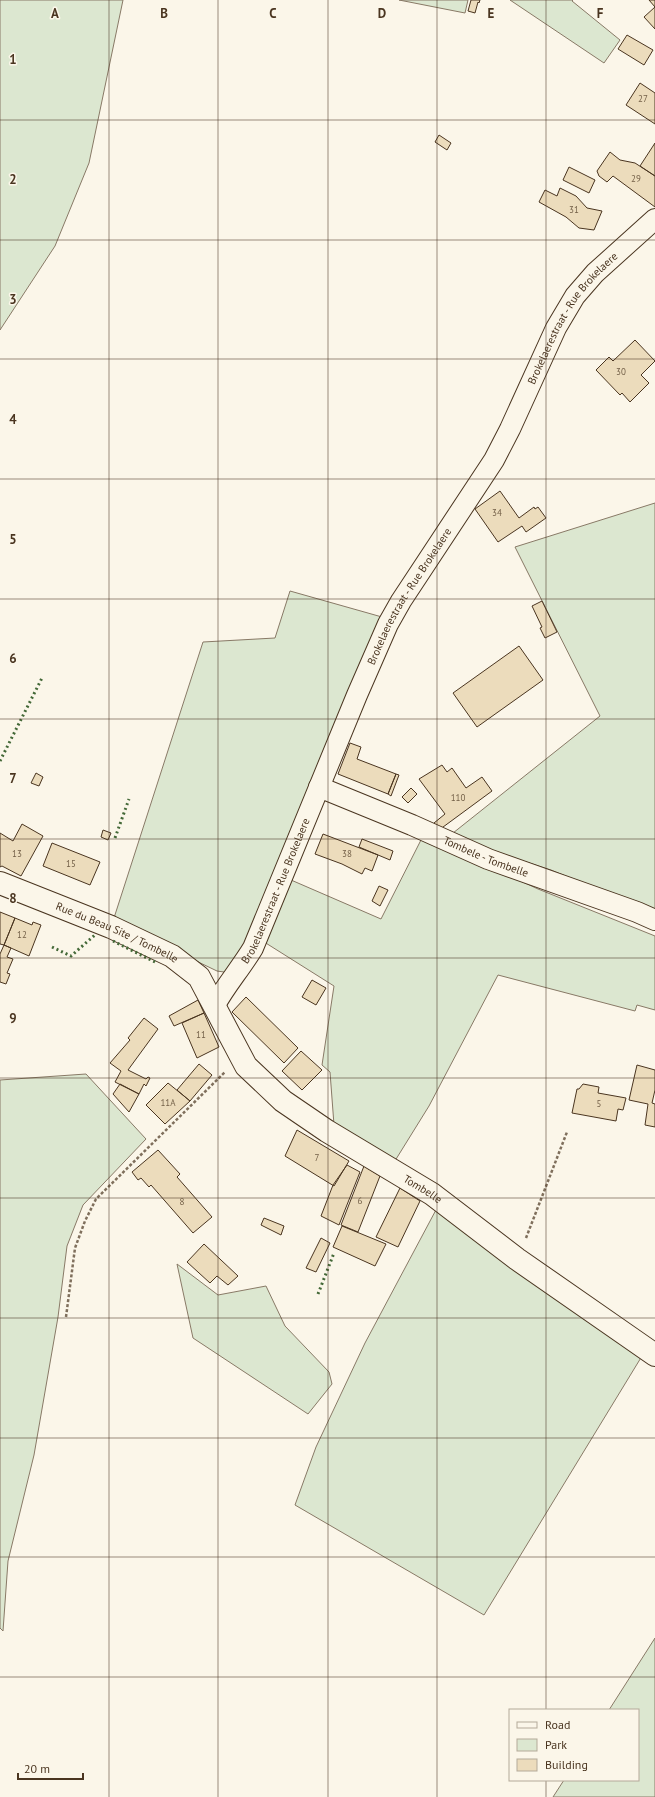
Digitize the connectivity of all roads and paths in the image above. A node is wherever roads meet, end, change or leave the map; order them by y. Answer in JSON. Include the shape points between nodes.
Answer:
{"nodes":[{"id":1,"x":655,"y":220,"type":"edge"},
{"id":2,"x":319,"y":786,"type":"junction"},
{"id":3,"x":0,"y":883,"type":"edge"},
{"id":4,"x":655,"y":920,"type":"edge"},
{"id":5,"x":215,"y":1005,"type":"junction"},
{"id":6,"x":241,"y":1056,"type":"junction"},
{"id":7,"x":567,"y":1132,"type":"dead end"},
{"id":8,"x":517,"y":1259,"type":"junction"},
{"id":9,"x":66,"y":1318,"type":"dead end"},
{"id":10,"x":655,"y":1355,"type":"edge"}],
"edges":[{"from":1,"to":2,"type":"street","name":"Brokelaerestraat - Rue Brokelaere","via":[[595,273],[575,296],[563,316],[494,460],[388,624]]},
{"from":2,"to":4,"type":"street","name":"Tombele - Tombelle","via":[[482,857]]},
{"from":2,"to":5,"type":"street","name":"Brokelaerestraat - Rue Brokelaere","via":[[253,948]]},
{"from":3,"to":5,"type":"street","name":"Rue du Beau Site / Tombelle","via":[[110,927],[172,956],[199,977]]},
{"from":5,"to":6,"type":"street","name":"Tombelle"},
{"from":6,"to":8,"type":"street","name":"Tombelle","via":[[246,1066],[283,1101],[327,1131],[432,1194]]},
{"from":6,"to":9,"type":"path","via":[[96,1198],[75,1248]]},
{"from":7,"to":8,"type":"path"},
{"from":8,"to":10,"type":"street","name":"Tombelle"}]}
